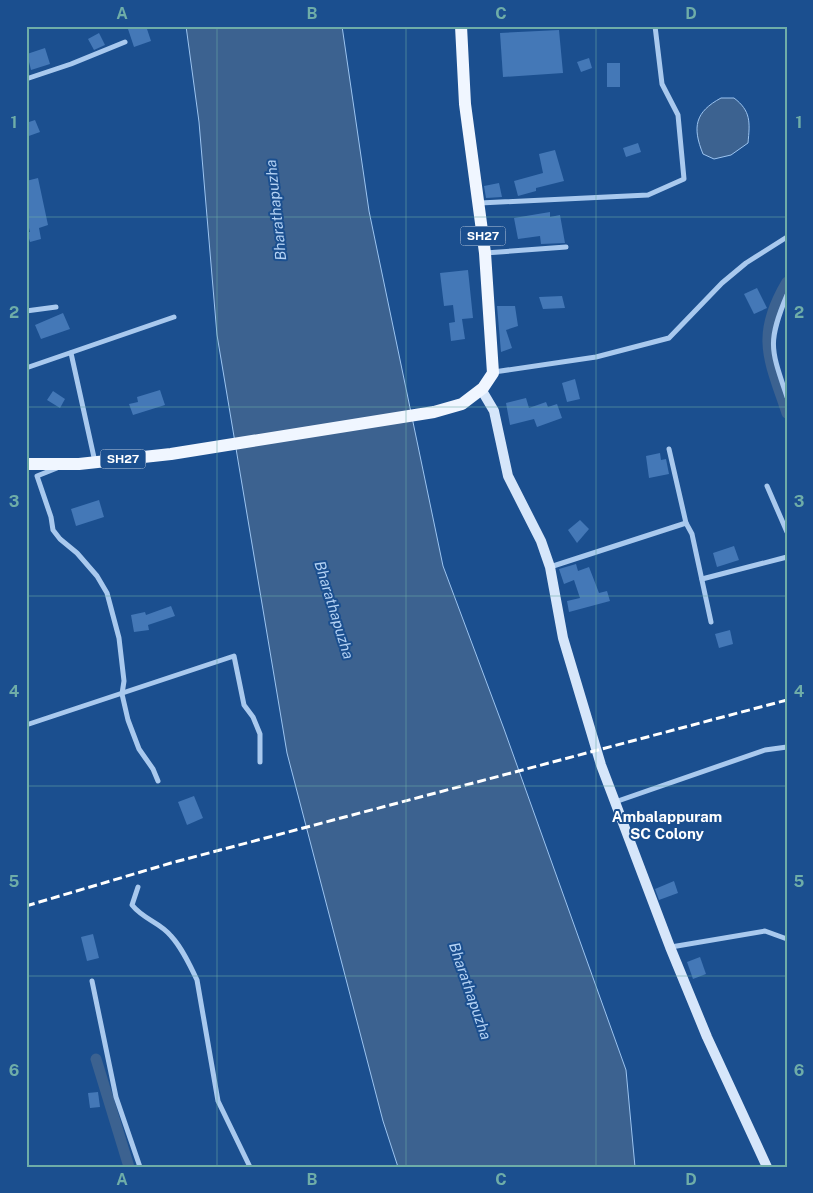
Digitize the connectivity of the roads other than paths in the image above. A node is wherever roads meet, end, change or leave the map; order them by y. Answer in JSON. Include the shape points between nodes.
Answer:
{"nodes":[{"id":1,"x":461,"y":26,"type":"edge"},
{"id":2,"x":655,"y":26,"type":"edge"},
{"id":3,"x":125,"y":42,"type":"dead end"},
{"id":4,"x":26,"y":79,"type":"edge"},
{"id":5,"x":479,"y":203,"type":"junction"},
{"id":6,"x":787,"y":236,"type":"edge"},
{"id":7,"x":566,"y":247,"type":"dead end"},
{"id":8,"x":485,"y":253,"type":"junction"},
{"id":9,"x":787,"y":295,"type":"edge"},
{"id":10,"x":56,"y":306,"type":"dead end"},
{"id":11,"x":26,"y":311,"type":"edge"},
{"id":12,"x":174,"y":317,"type":"dead end"},
{"id":13,"x":71,"y":353,"type":"junction"},
{"id":14,"x":26,"y":368,"type":"edge"},
{"id":15,"x":492,"y":373,"type":"junction"},
{"id":16,"x":481,"y":389,"type":"junction"},
{"id":17,"x":787,"y":397,"type":"edge"},
{"id":18,"x":669,"y":449,"type":"dead end"},
{"id":19,"x":96,"y":463,"type":"junction"},
{"id":20,"x":26,"y":464,"type":"edge"},
{"id":21,"x":67,"y":464,"type":"junction"},
{"id":22,"x":767,"y":486,"type":"dead end"},
{"id":23,"x":686,"y":523,"type":"junction"},
{"id":24,"x":787,"y":532,"type":"edge"},
{"id":25,"x":787,"y":556,"type":"edge"},
{"id":26,"x":550,"y":567,"type":"junction"},
{"id":27,"x":702,"y":579,"type":"junction"},
{"id":28,"x":711,"y":622,"type":"dead end"},
{"id":29,"x":122,"y":694,"type":"junction"},
{"id":30,"x":26,"y":725,"type":"edge"},
{"id":31,"x":787,"y":747,"type":"edge"},
{"id":32,"x":260,"y":762,"type":"dead end"},
{"id":33,"x":158,"y":781,"type":"dead end"},
{"id":34,"x":615,"y":802,"type":"junction"},
{"id":35,"x":138,"y":887,"type":"dead end"},
{"id":36,"x":787,"y":939,"type":"edge"},
{"id":37,"x":670,"y":947,"type":"junction"},
{"id":38,"x":92,"y":981,"type":"dead end"},
{"id":39,"x":140,"y":1167,"type":"edge"},
{"id":40,"x":250,"y":1167,"type":"edge"},
{"id":41,"x":767,"y":1167,"type":"edge"}],
"edges":[{"from":1,"to":5,"type":"main road","number":"SH27","via":[[465,104]]},
{"from":2,"to":5,"type":"street","via":[[662,84],[678,115],[684,178],[648,195]]},
{"from":3,"to":4,"type":"street"},
{"from":5,"to":8,"type":"main road","number":"SH27"},
{"from":6,"to":15,"type":"street","via":[[722,283],[669,338],[596,357]]},
{"from":7,"to":8,"type":"street"},
{"from":8,"to":15,"type":"main road","number":"SH27"},
{"from":9,"to":17,"type":"street","via":[[775,323],[772,341],[774,360]]},
{"from":10,"to":11,"type":"street"},
{"from":12,"to":13,"type":"street"},
{"from":13,"to":14,"type":"street"},
{"from":13,"to":19,"type":"street"},
{"from":15,"to":16,"type":"main road","number":"SH27"},
{"from":16,"to":19,"type":"main road","number":"SH27","via":[[462,404],[434,412]]},
{"from":16,"to":26,"type":"street","via":[[494,411],[508,476],[541,541]]},
{"from":18,"to":23,"type":"street"},
{"from":19,"to":21,"type":"main road","number":"SH27"},
{"from":20,"to":21,"type":"main road","number":"SH27"},
{"from":21,"to":29,"type":"street","via":[[37,476],[53,530],[77,553],[107,593],[119,638],[124,681]]},
{"from":22,"to":24,"type":"street"},
{"from":23,"to":26,"type":"street"},
{"from":23,"to":27,"type":"street","via":[[692,534]]},
{"from":25,"to":27,"type":"street"},
{"from":26,"to":34,"type":"street","via":[[563,638]]},
{"from":27,"to":28,"type":"street"},
{"from":29,"to":30,"type":"street"},
{"from":29,"to":32,"type":"street","via":[[234,656],[244,705],[260,734]]},
{"from":29,"to":33,"type":"street","via":[[139,749]]},
{"from":31,"to":34,"type":"street","via":[[765,750]]},
{"from":34,"to":37,"type":"street"},
{"from":35,"to":40,"type":"street","via":[[132,905],[140,916],[171,935],[197,980],[218,1101]]},
{"from":36,"to":37,"type":"street","via":[[765,931]]},
{"from":37,"to":41,"type":"street"},
{"from":38,"to":39,"type":"street","via":[[116,1097]]}]}
